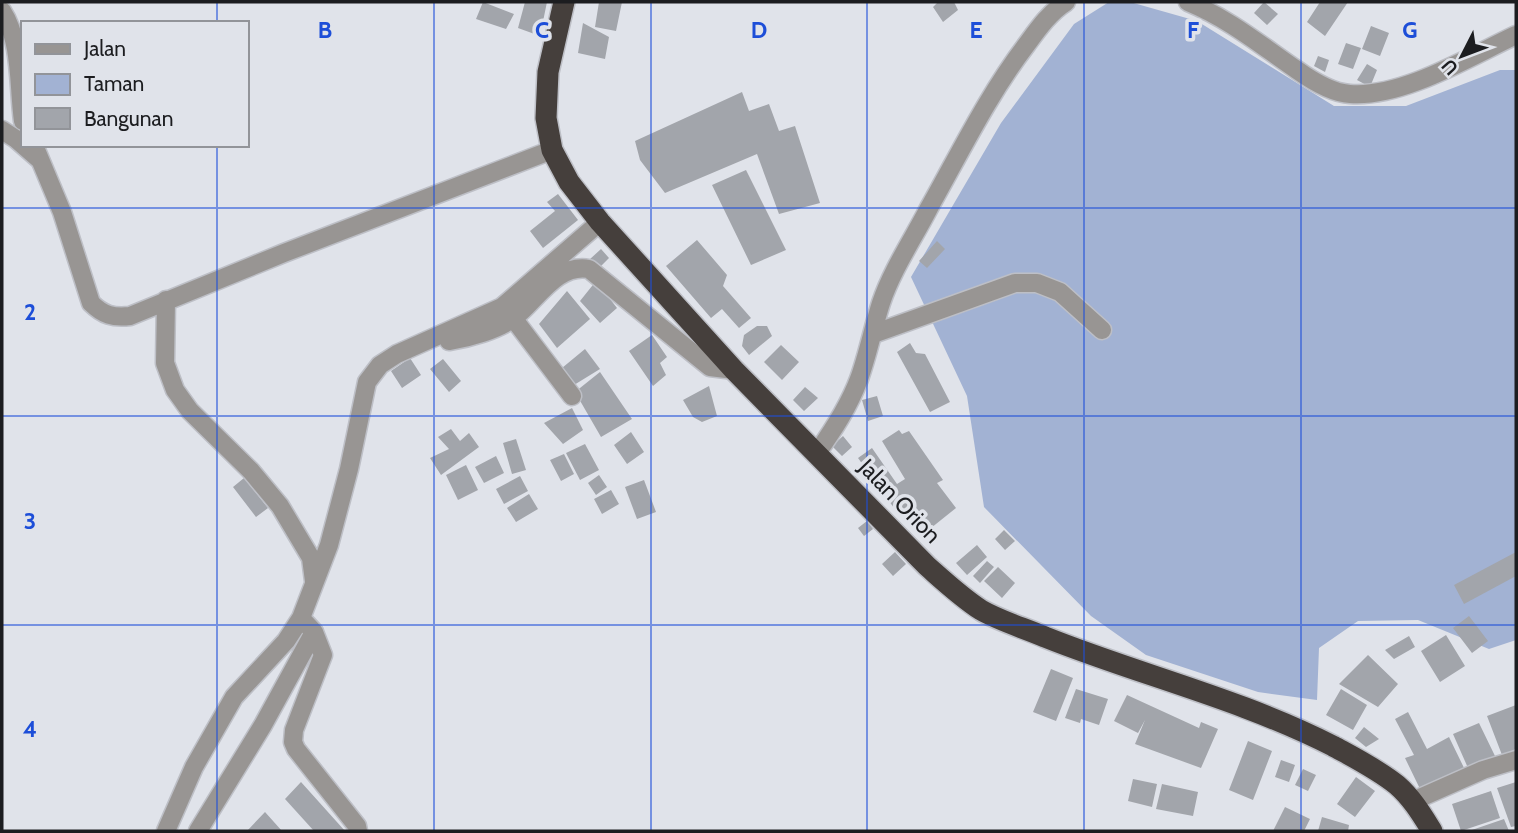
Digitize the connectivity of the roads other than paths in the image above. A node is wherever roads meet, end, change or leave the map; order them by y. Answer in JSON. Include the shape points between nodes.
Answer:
{"nodes":[{"id":1,"x":564,"y":2,"type":"edge"},
{"id":2,"x":1054,"y":2,"type":"edge"},
{"id":3,"x":1066,"y":2,"type":"edge"},
{"id":4,"x":1188,"y":2,"type":"edge"},
{"id":5,"x":2,"y":11,"type":"edge"},
{"id":6,"x":1042,"y":24,"type":"junction"},
{"id":7,"x":1516,"y":35,"type":"edge"},
{"id":8,"x":21,"y":97,"type":"edge"},
{"id":9,"x":2,"y":131,"type":"edge"},
{"id":10,"x":21,"y":144,"type":"edge"},
{"id":11,"x":25,"y":147,"type":"edge"},
{"id":12,"x":35,"y":147,"type":"edge"},
{"id":13,"x":552,"y":150,"type":"junction"},
{"id":14,"x":42,"y":163,"type":"junction"},
{"id":15,"x":600,"y":222,"type":"junction"},
{"id":16,"x":166,"y":300,"type":"junction"},
{"id":17,"x":513,"y":318,"type":"junction"},
{"id":18,"x":1102,"y":330,"type":"dead end"},
{"id":19,"x":873,"y":334,"type":"junction"},
{"id":20,"x":428,"y":339,"type":"junction"},
{"id":21,"x":734,"y":370,"type":"junction"},
{"id":22,"x":572,"y":396,"type":"dead end"},
{"id":23,"x":817,"y":453,"type":"junction"},
{"id":24,"x":314,"y":585,"type":"junction"},
{"id":25,"x":300,"y":618,"type":"junction"},
{"id":26,"x":313,"y":632,"type":"junction"},
{"id":27,"x":1516,"y":760,"type":"edge"},
{"id":28,"x":1413,"y":801,"type":"junction"},
{"id":29,"x":202,"y":829,"type":"edge"},
{"id":30,"x":166,"y":831,"type":"edge"},
{"id":31,"x":358,"y":831,"type":"edge"},
{"id":32,"x":1433,"y":831,"type":"edge"}],
"edges":[{"from":1,"to":13,"type":"highway","name":"Jalan Orion","via":[[548,72],[546,118]]},
{"from":2,"to":6,"type":"street"},
{"from":3,"to":6,"type":"street"},
{"from":4,"to":7,"type":"street","via":[[1230,22],[1299,72],[1348,94],[1409,85]]},
{"from":5,"to":8,"type":"street","via":[[18,61]]},
{"from":6,"to":19,"type":"street","via":[[990,99],[915,234],[881,302]]},
{"from":9,"to":10,"type":"street"},
{"from":11,"to":14,"type":"street"},
{"from":12,"to":14,"type":"street"},
{"from":13,"to":15,"type":"highway","name":"Jalan Orion","via":[[569,182]]},
{"from":13,"to":16,"type":"street"},
{"from":14,"to":16,"type":"street","via":[[91,303],[102,314],[118,317]]},
{"from":15,"to":20,"type":"street","via":[[502,307]]},
{"from":15,"to":21,"type":"highway","name":"Jalan Orion"},
{"from":16,"to":24,"type":"street","via":[[166,363],[175,390],[280,506],[311,558]]},
{"from":17,"to":20,"type":"street","via":[[452,341]]},
{"from":17,"to":21,"type":"street","via":[[568,270],[589,269],[710,367]]},
{"from":17,"to":22,"type":"street"},
{"from":18,"to":19,"type":"street","via":[[1060,292],[1037,283],[1015,283]]},
{"from":19,"to":23,"type":"street","via":[[841,419]]},
{"from":20,"to":24,"type":"street","via":[[380,365],[367,382],[349,469]]},
{"from":21,"to":23,"type":"highway","name":"Jalan Orion"},
{"from":23,"to":28,"type":"highway","name":"Jalan Orion","via":[[927,566],[982,611],[1094,657],[1200,690],[1304,731],[1372,767]]},
{"from":24,"to":25,"type":"street"},
{"from":25,"to":26,"type":"street"},
{"from":25,"to":30,"type":"street","via":[[286,641],[234,697],[194,767]]},
{"from":26,"to":29,"type":"street"},
{"from":26,"to":31,"type":"street","via":[[323,655],[293,742]]},
{"from":27,"to":28,"type":"street"},
{"from":28,"to":32,"type":"highway","name":"Jalan Orion"}]}
